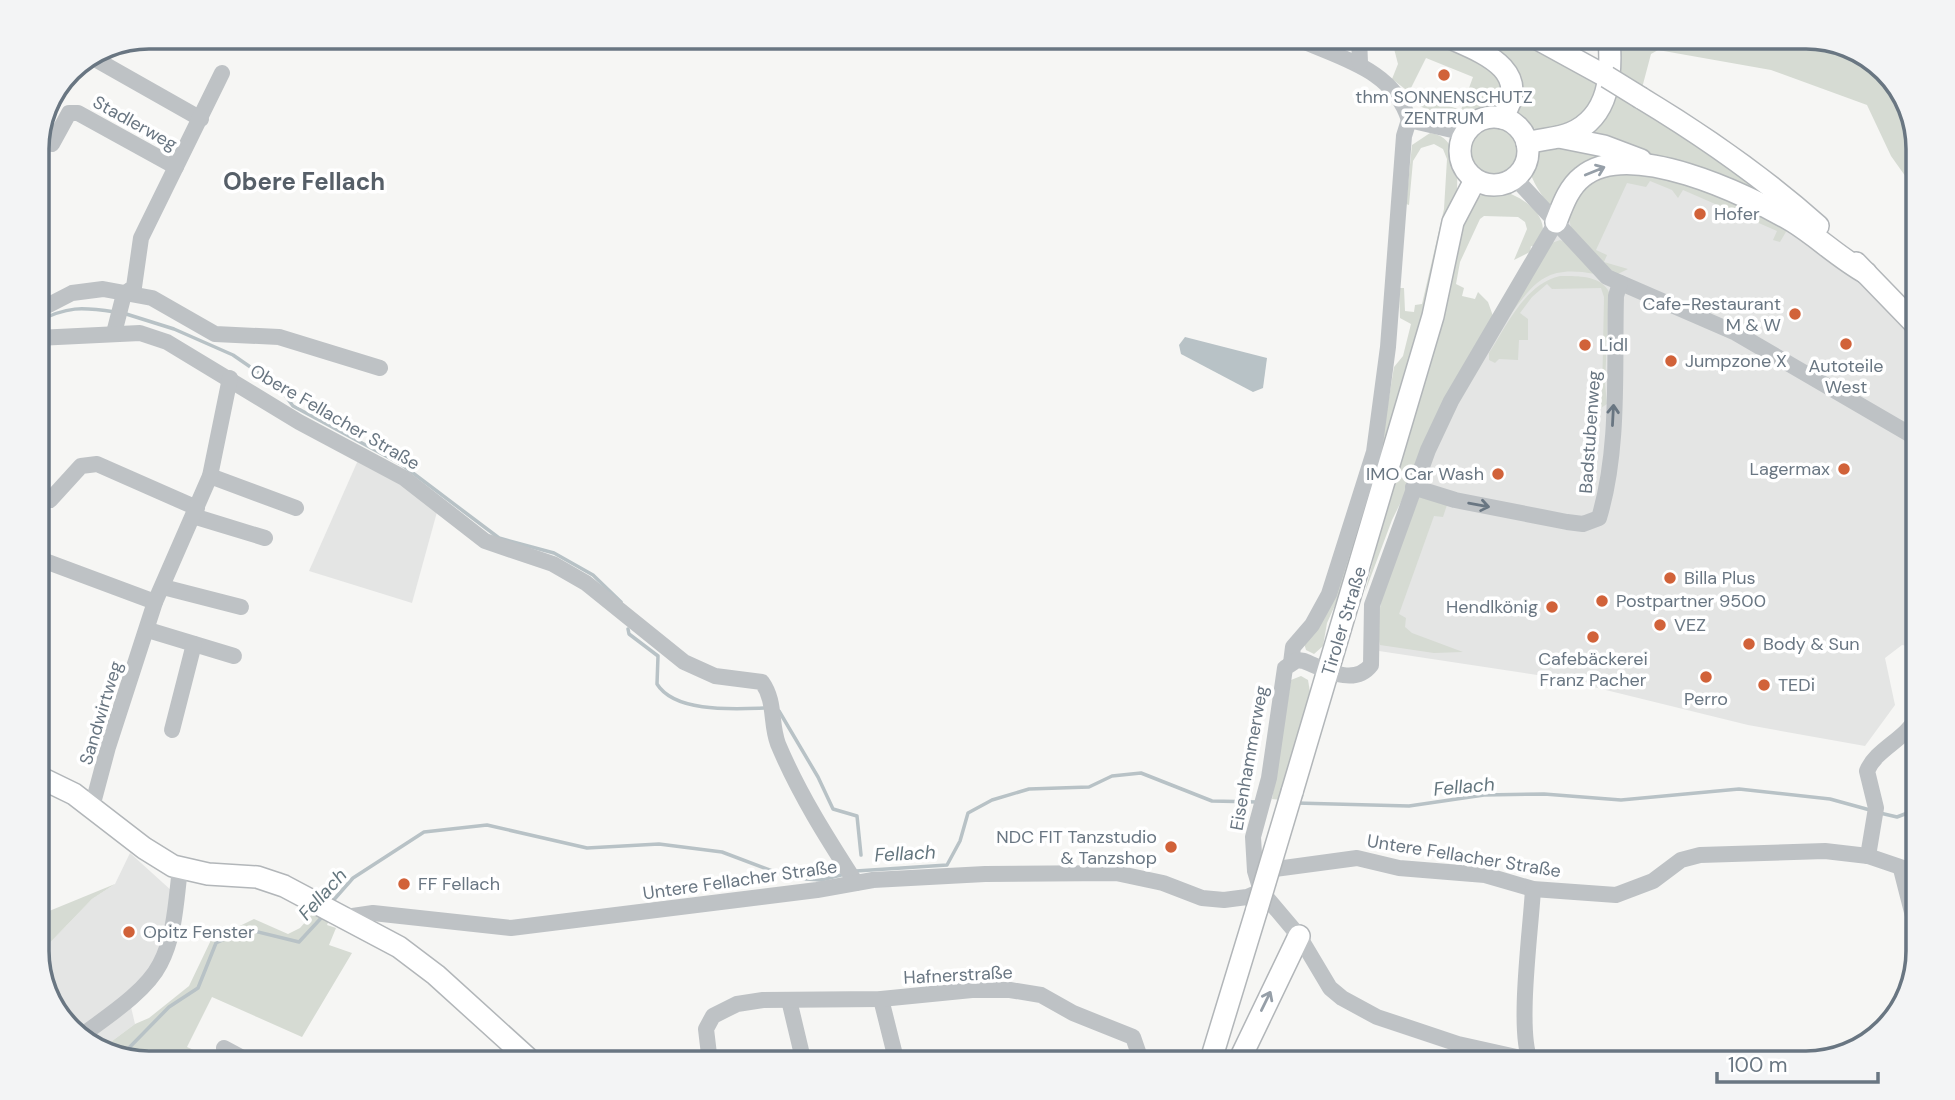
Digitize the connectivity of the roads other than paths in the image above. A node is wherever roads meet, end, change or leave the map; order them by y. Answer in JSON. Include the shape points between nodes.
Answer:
{"nodes":[{"id":1,"x":1318,"y":49,"type":"edge"},
{"id":2,"x":1359,"y":49,"type":"edge"},
{"id":3,"x":1475,"y":49,"type":"edge"},
{"id":4,"x":1556,"y":49,"type":"edge"},
{"id":5,"x":1609,"y":49,"type":"edge"},
{"id":6,"x":101,"y":62,"type":"edge"},
{"id":7,"x":1360,"y":63,"type":"junction"},
{"id":8,"x":222,"y":73,"type":"dead end"},
{"id":9,"x":1502,"y":118,"type":"junction"},
{"id":10,"x":201,"y":119,"type":"junction"},
{"id":11,"x":1409,"y":120,"type":"junction"},
{"id":12,"x":1465,"y":133,"type":"junction"},
{"id":13,"x":1559,"y":137,"type":"junction"},
{"id":14,"x":1527,"y":143,"type":"junction"},
{"id":15,"x":52,"y":144,"type":"dead end"},
{"id":16,"x":1652,"y":164,"type":"junction"},
{"id":17,"x":176,"y":167,"type":"junction"},
{"id":18,"x":1515,"y":178,"type":"junction"},
{"id":19,"x":1475,"y":180,"type":"junction"},
{"id":20,"x":1556,"y":222,"type":"junction"},
{"id":21,"x":1866,"y":273,"type":"junction"},
{"id":22,"x":1620,"y":283,"type":"junction"},
{"id":23,"x":49,"y":305,"type":"edge"},
{"id":24,"x":119,"y":313,"type":"junction"},
{"id":25,"x":1906,"y":315,"type":"edge"},
{"id":26,"x":49,"y":334,"type":"edge"},
{"id":27,"x":380,"y":368,"type":"dead end"},
{"id":28,"x":230,"y":378,"type":"junction"},
{"id":29,"x":1906,"y":432,"type":"edge"},
{"id":30,"x":211,"y":476,"type":"junction"},
{"id":31,"x":1413,"y":487,"type":"junction"},
{"id":32,"x":49,"y":500,"type":"edge"},
{"id":33,"x":296,"y":508,"type":"dead end"},
{"id":34,"x":195,"y":512,"type":"junction"},
{"id":35,"x":265,"y":538,"type":"dead end"},
{"id":36,"x":49,"y":562,"type":"edge"},
{"id":37,"x":163,"y":587,"type":"junction"},
{"id":38,"x":155,"y":602,"type":"junction"},
{"id":39,"x":241,"y":607,"type":"dead end"},
{"id":40,"x":148,"y":630,"type":"junction"},
{"id":41,"x":194,"y":644,"type":"junction"},
{"id":42,"x":234,"y":656,"type":"dead end"},
{"id":43,"x":1291,"y":663,"type":"junction"},
{"id":44,"x":1329,"y":671,"type":"junction"},
{"id":45,"x":172,"y":730,"type":"dead end"},
{"id":46,"x":1906,"y":733,"type":"edge"},
{"id":47,"x":49,"y":783,"type":"edge"},
{"id":48,"x":92,"y":807,"type":"junction"},
{"id":49,"x":1868,"y":856,"type":"junction"},
{"id":50,"x":180,"y":869,"type":"junction"},
{"id":51,"x":1901,"y":869,"type":"junction"},
{"id":52,"x":1906,"y":870,"type":"edge"},
{"id":53,"x":1255,"y":871,"type":"junction"},
{"id":54,"x":851,"y":876,"type":"junction"},
{"id":55,"x":1534,"y":889,"type":"junction"},
{"id":56,"x":1906,"y":889,"type":"edge"},
{"id":57,"x":1259,"y":900,"type":"junction"},
{"id":58,"x":342,"y":914,"type":"junction"},
{"id":59,"x":1299,"y":936,"type":"junction"},
{"id":60,"x":881,"y":999,"type":"junction"},
{"id":61,"x":789,"y":1000,"type":"junction"},
{"id":62,"x":89,"y":1031,"type":"edge"},
{"id":63,"x":224,"y":1048,"type":"dead end"},
{"id":64,"x":230,"y":1051,"type":"edge"},
{"id":65,"x":520,"y":1051,"type":"edge"},
{"id":66,"x":709,"y":1051,"type":"edge"},
{"id":67,"x":801,"y":1051,"type":"edge"},
{"id":68,"x":894,"y":1051,"type":"edge"},
{"id":69,"x":1138,"y":1051,"type":"edge"},
{"id":70,"x":1214,"y":1051,"type":"edge"},
{"id":71,"x":1244,"y":1051,"type":"edge"},
{"id":72,"x":1488,"y":1051,"type":"edge"},
{"id":73,"x":1526,"y":1051,"type":"edge"}],
"edges":[{"from":1,"to":7,"type":"street"},
{"from":2,"to":7,"type":"street"},
{"from":3,"to":9,"type":"main road","via":[[1488,55],[1509,77],[1511,103]]},
{"from":4,"to":21,"type":"main road","bridge":true,"via":[[1701,135],[1819,227]]},
{"from":5,"to":13,"type":"main road","via":[[1605,97],[1597,114]]},
{"from":6,"to":10,"type":"street","name":"Stadlerweg"},
{"from":7,"to":11,"type":"street","via":[[1391,88]]},
{"from":8,"to":10,"type":"street","name":"Stadlerweg"},
{"from":9,"to":12,"type":"main road","via":[[1483,119]]},
{"from":9,"to":14,"type":"main road","via":[[1517,126]]},
{"from":10,"to":17,"type":"street","name":"Stadlerweg"},
{"from":11,"to":12,"type":"street"},
{"from":11,"to":43,"type":"street","name":"Eisenhammerweg","via":[[1374,452],[1329,594],[1293,647]]},
{"from":12,"to":19,"type":"main road","via":[[1460,155]]},
{"from":13,"to":14,"type":"main road"},
{"from":13,"to":16,"type":"main road","via":[[1604,146]]},
{"from":14,"to":18,"type":"main road","via":[[1528,158]]},
{"from":15,"to":17,"type":"street","name":"Stadlerweg","via":[[69,113],[79,113]]},
{"from":20,"to":16,"type":"main road","one_way":true,"via":[[1572,187],[1597,167]]},
{"from":16,"to":21,"type":"main road","via":[[1756,202],[1792,221]]},
{"from":17,"to":24,"type":"street","name":"Stadlerweg","via":[[141,238],[134,287]]},
{"from":18,"to":19,"type":"main road","via":[[1496,185]]},
{"from":18,"to":20,"type":"street"},
{"from":19,"to":44,"type":"main road","name":"Tiroler Straße","via":[[1453,222],[1433,316]]},
{"from":20,"to":22,"type":"street","via":[[1592,263]]},
{"from":20,"to":31,"type":"street","via":[[1451,401]]},
{"from":21,"to":25,"type":"main road"},
{"from":22,"to":29,"type":"street","via":[[1736,333]]},
{"from":31,"to":22,"type":"street","name":"Badstubenweg","one_way":true,"via":[[1567,522],[1583,524],[1599,518],[1612,428]]},
{"from":23,"to":24,"type":"street","via":[[72,293],[103,289]]},
{"from":24,"to":26,"type":"street","name":"Obere Fellacher Straße"},
{"from":24,"to":27,"type":"street","via":[[152,298],[215,334],[279,337]]},
{"from":24,"to":28,"type":"street","name":"Obere Fellacher Straße"},
{"from":28,"to":30,"type":"street","name":"Sandwirtweg"},
{"from":28,"to":54,"type":"street","name":"Obere Fellacher Straße","via":[[299,422],[407,480],[485,541],[553,564],[586,583],[684,662],[715,676],[762,682],[771,695],[777,740],[806,805]]},
{"from":30,"to":33,"type":"street"},
{"from":30,"to":34,"type":"street","name":"Sandwirtweg"},
{"from":31,"to":44,"type":"street","via":[[1372,605],[1371,665],[1365,673],[1353,676]]},
{"from":32,"to":34,"type":"street","via":[[81,466],[97,464]]},
{"from":34,"to":35,"type":"street"},
{"from":34,"to":37,"type":"street","name":"Sandwirtweg"},
{"from":36,"to":38,"type":"street"},
{"from":37,"to":38,"type":"street","name":"Sandwirtweg"},
{"from":37,"to":39,"type":"street"},
{"from":38,"to":40,"type":"street","name":"Sandwirtweg"},
{"from":40,"to":41,"type":"street"},
{"from":40,"to":48,"type":"street","name":"Sandwirtweg"},
{"from":41,"to":42,"type":"street"},
{"from":41,"to":45,"type":"street"},
{"from":43,"to":44,"type":"street","via":[[1304,661]]},
{"from":43,"to":53,"type":"street","name":"Eisenhammerweg","via":[[1281,684],[1265,796],[1254,837]]},
{"from":44,"to":57,"type":"main road","name":"Tiroler Straße","bridge":true},
{"from":46,"to":49,"type":"street","via":[[1867,771],[1876,813]]},
{"from":47,"to":48,"type":"main road"},
{"from":48,"to":50,"type":"main road","via":[[144,848]]},
{"from":49,"to":51,"type":"street","name":"Untere Fellacher Straße"},
{"from":49,"to":55,"type":"street","name":"Untere Fellacher Straße","via":[[1799,851],[1700,855],[1681,860],[1653,881],[1616,895]]},
{"from":50,"to":58,"type":"main road","via":[[257,877]]},
{"from":50,"to":62,"type":"street","via":[[173,924],[160,965],[127,1001]]},
{"from":51,"to":52,"type":"street","name":"Untere Fellacher Straße"},
{"from":51,"to":56,"type":"street"},
{"from":53,"to":55,"type":"street","name":"Untere Fellacher Straße","via":[[1357,858],[1399,868],[1485,875]]},
{"from":53,"to":57,"type":"street","name":"Eisenhammerweg"},
{"from":54,"to":57,"type":"street","name":"Untere Fellacher Straße","via":[[1116,873],[1163,883],[1202,898]]},
{"from":54,"to":58,"type":"street","name":"Untere Fellacher Straße","via":[[511,928],[373,913]]},
{"from":55,"to":73,"type":"street"},
{"from":57,"to":59,"type":"street","name":"Eisenhammerweg"},
{"from":57,"to":70,"type":"main road","name":"Tiroler Straße"},
{"from":58,"to":65,"type":"main road","via":[[417,959]]},
{"from":71,"to":59,"type":"main road","one_way":true},
{"from":59,"to":72,"type":"street","name":"Eisenhammerweg","via":[[1329,988],[1342,999],[1377,1017]]},
{"from":60,"to":61,"type":"street","name":"Hafnerstraße"},
{"from":60,"to":68,"type":"street"},
{"from":60,"to":69,"type":"street","name":"Hafnerstraße","via":[[972,990],[1041,995],[1133,1037]]},
{"from":61,"to":66,"type":"street","name":"Hafnerstraße","via":[[744,1002],[719,1011],[706,1029]]},
{"from":61,"to":67,"type":"street"},
{"from":63,"to":64,"type":"street"}]}
